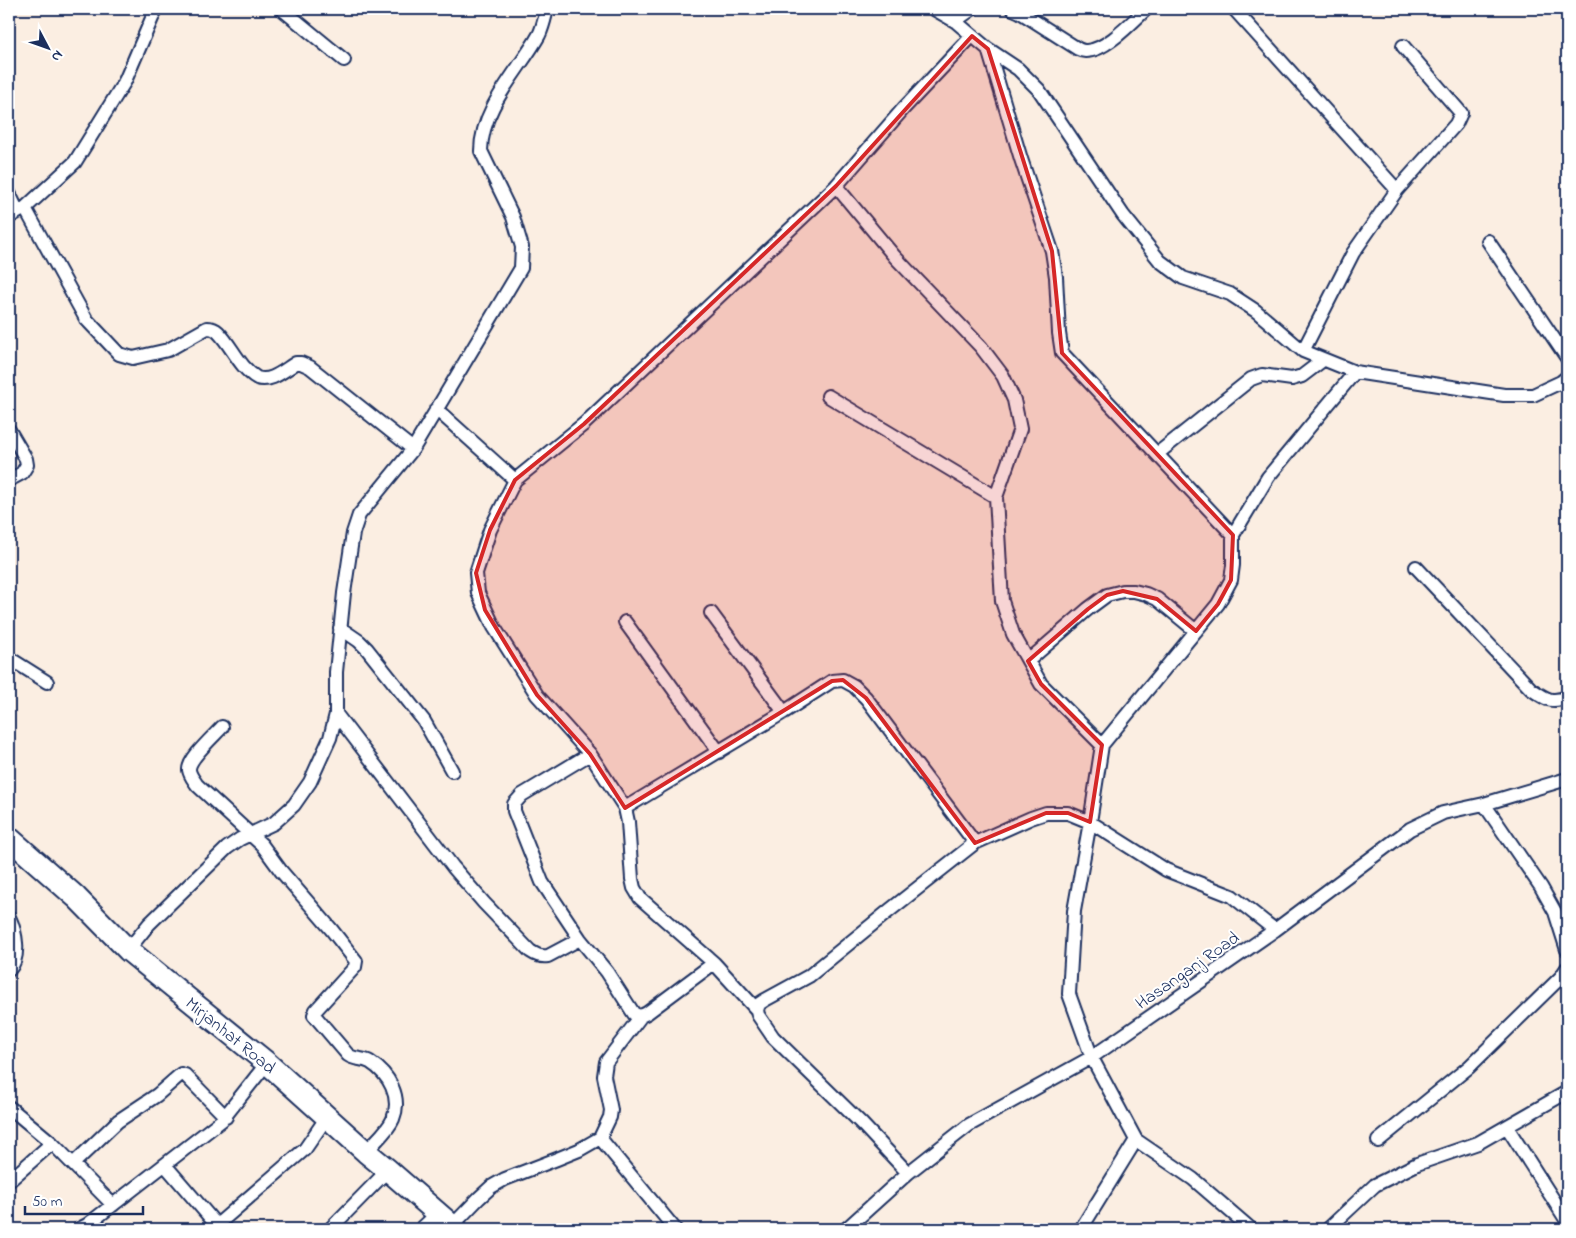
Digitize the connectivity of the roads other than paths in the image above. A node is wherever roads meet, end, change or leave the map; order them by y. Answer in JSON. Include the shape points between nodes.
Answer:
{"nodes":[{"id":1,"x":156,"y":9,"type":"edge"},
{"id":2,"x":282,"y":9,"type":"edge"},
{"id":3,"x":547,"y":9,"type":"edge"},
{"id":4,"x":934,"y":9,"type":"edge"},
{"id":5,"x":972,"y":9,"type":"edge"},
{"id":6,"x":1013,"y":9,"type":"edge"},
{"id":7,"x":1146,"y":9,"type":"edge"},
{"id":8,"x":1234,"y":9,"type":"edge"},
{"id":9,"x":955,"y":21,"type":"junction"},
{"id":10,"x":972,"y":36,"type":"junction"},
{"id":11,"x":1404,"y":46,"type":"dead end"},
{"id":12,"x":988,"y":49,"type":"junction"},
{"id":13,"x":344,"y":60,"type":"dead end"},
{"id":14,"x":836,"y":186,"type":"junction"},
{"id":15,"x":1397,"y":190,"type":"junction"},
{"id":16,"x":9,"y":193,"type":"edge"},
{"id":17,"x":17,"y":212,"type":"edge"},
{"id":18,"x":1488,"y":241,"type":"dead end"},
{"id":19,"x":1302,"y":351,"type":"junction"},
{"id":20,"x":1567,"y":358,"type":"edge"},
{"id":21,"x":1323,"y":360,"type":"junction"},
{"id":22,"x":1355,"y":372,"type":"junction"},
{"id":23,"x":1567,"y":377,"type":"edge"},
{"id":24,"x":828,"y":396,"type":"dead end"},
{"id":25,"x":436,"y":409,"type":"junction"},
{"id":26,"x":9,"y":430,"type":"edge"},
{"id":27,"x":413,"y":449,"type":"junction"},
{"id":28,"x":1157,"y":454,"type":"junction"},
{"id":29,"x":9,"y":480,"type":"edge"},
{"id":30,"x":515,"y":480,"type":"junction"},
{"id":31,"x":996,"y":497,"type":"junction"},
{"id":32,"x":1233,"y":535,"type":"junction"},
{"id":33,"x":1416,"y":567,"type":"dead end"},
{"id":34,"x":711,"y":613,"type":"dead end"},
{"id":35,"x":625,"y":622,"type":"dead end"},
{"id":36,"x":340,"y":628,"type":"junction"},
{"id":37,"x":1196,"y":631,"type":"junction"},
{"id":38,"x":9,"y":658,"type":"edge"},
{"id":39,"x":1028,"y":661,"type":"junction"},
{"id":40,"x":47,"y":682,"type":"dead end"},
{"id":41,"x":1567,"y":697,"type":"edge"},
{"id":42,"x":784,"y":712,"type":"junction"},
{"id":43,"x":336,"y":714,"type":"junction"},
{"id":44,"x":222,"y":727,"type":"dead end"},
{"id":45,"x":1102,"y":745,"type":"junction"},
{"id":46,"x":719,"y":752,"type":"junction"},
{"id":47,"x":590,"y":754,"type":"junction"},
{"id":48,"x":452,"y":771,"type":"dead end"},
{"id":49,"x":1567,"y":778,"type":"edge"},
{"id":50,"x":1484,"y":804,"type":"junction"},
{"id":51,"x":625,"y":808,"type":"junction"},
{"id":52,"x":1090,"y":822,"type":"junction"},
{"id":53,"x":251,"y":834,"type":"junction"},
{"id":54,"x":9,"y":838,"type":"edge"},
{"id":55,"x":975,"y":843,"type":"junction"},
{"id":56,"x":9,"y":917,"type":"edge"},
{"id":57,"x":1275,"y":930,"type":"junction"},
{"id":58,"x":580,"y":939,"type":"junction"},
{"id":59,"x":128,"y":950,"type":"junction"},
{"id":60,"x":1567,"y":950,"type":"edge"},
{"id":61,"x":714,"y":963,"type":"junction"},
{"id":62,"x":1567,"y":968,"type":"edge"},
{"id":63,"x":9,"y":970,"type":"edge"},
{"id":64,"x":757,"y":1010,"type":"junction"},
{"id":65,"x":641,"y":1016,"type":"junction"},
{"id":66,"x":1092,"y":1057,"type":"junction"},
{"id":67,"x":267,"y":1063,"type":"junction"},
{"id":68,"x":1567,"y":1092,"type":"edge"},
{"id":69,"x":9,"y":1107,"type":"edge"},
{"id":70,"x":226,"y":1117,"type":"junction"},
{"id":71,"x":327,"y":1117,"type":"junction"},
{"id":72,"x":1507,"y":1127,"type":"junction"},
{"id":73,"x":600,"y":1138,"type":"junction"},
{"id":74,"x":1136,"y":1140,"type":"junction"},
{"id":75,"x":1378,"y":1141,"type":"dead end"},
{"id":76,"x":52,"y":1143,"type":"junction"},
{"id":77,"x":366,"y":1152,"type":"junction"},
{"id":78,"x":73,"y":1164,"type":"junction"},
{"id":79,"x":165,"y":1165,"type":"junction"},
{"id":80,"x":388,"y":1170,"type":"junction"},
{"id":81,"x":908,"y":1173,"type":"junction"},
{"id":82,"x":9,"y":1181,"type":"edge"},
{"id":83,"x":113,"y":1205,"type":"junction"},
{"id":84,"x":1567,"y":1221,"type":"edge"},
{"id":85,"x":449,"y":1223,"type":"edge"},
{"id":86,"x":219,"y":1227,"type":"edge"},
{"id":87,"x":79,"y":1229,"type":"edge"},
{"id":88,"x":330,"y":1229,"type":"edge"},
{"id":89,"x":421,"y":1229,"type":"edge"},
{"id":90,"x":675,"y":1229,"type":"edge"},
{"id":91,"x":846,"y":1229,"type":"edge"},
{"id":92,"x":1081,"y":1229,"type":"edge"},
{"id":93,"x":1251,"y":1229,"type":"edge"},
{"id":94,"x":1328,"y":1229,"type":"edge"}],
"edges":[{"from":1,"to":17,"type":"street","via":[[125,81],[76,162]]},
{"from":2,"to":13,"type":"street"},
{"from":3,"to":25,"type":"street","via":[[540,33],[505,85],[484,126],[481,139],[481,151],[514,217],[522,247],[520,268]]},
{"from":4,"to":9,"type":"street"},
{"from":5,"to":9,"type":"street"},
{"from":6,"to":7,"type":"street","via":[[1086,51],[1096,50],[1116,37]]},
{"from":8,"to":15,"type":"street"},
{"from":9,"to":10,"type":"street"},
{"from":10,"to":12,"type":"street"},
{"from":10,"to":14,"type":"street"},
{"from":11,"to":15,"type":"street","via":[[1461,113],[1456,124]]},
{"from":12,"to":19,"type":"street","via":[[1018,69],[1039,90],[1123,215],[1160,261],[1183,278],[1230,294],[1256,311]]},
{"from":12,"to":28,"type":"street","via":[[1052,251],[1062,353]]},
{"from":14,"to":30,"type":"street","via":[[584,424]]},
{"from":14,"to":31,"type":"street","via":[[895,257],[982,347],[1003,376],[1014,400],[1020,429]]},
{"from":15,"to":19,"type":"street","via":[[1353,253]]},
{"from":16,"to":17,"type":"street"},
{"from":17,"to":27,"type":"street","via":[[86,319],[119,354],[132,358],[168,350],[207,328],[213,329],[257,378],[269,380],[296,363],[310,367]]},
{"from":18,"to":20,"type":"street"},
{"from":19,"to":21,"type":"street"},
{"from":21,"to":22,"type":"street"},
{"from":21,"to":28,"type":"street","via":[[1302,376],[1292,379],[1262,375],[1252,378]]},
{"from":22,"to":23,"type":"street","via":[[1504,395],[1533,395]]},
{"from":22,"to":32,"type":"street","via":[[1268,477]]},
{"from":24,"to":31,"type":"street"},
{"from":25,"to":27,"type":"street"},
{"from":25,"to":30,"type":"street"},
{"from":26,"to":29,"type":"street","via":[[27,464],[22,473]]},
{"from":27,"to":36,"type":"street","via":[[359,515],[353,533]]},
{"from":28,"to":32,"type":"street"},
{"from":30,"to":47,"type":"street","via":[[490,530],[476,573],[478,593],[494,627],[537,695]]},
{"from":31,"to":39,"type":"street","via":[[1002,601],[1013,634]]},
{"from":32,"to":37,"type":"street","via":[[1231,580],[1218,604]]},
{"from":33,"to":41,"type":"street","via":[[1531,689],[1547,700],[1558,701]]},
{"from":34,"to":42,"type":"street"},
{"from":35,"to":46,"type":"street"},
{"from":36,"to":43,"type":"street"},
{"from":36,"to":48,"type":"street","via":[[367,649],[414,706]]},
{"from":37,"to":39,"type":"street","via":[[1157,599],[1134,591],[1123,591],[1107,595]]},
{"from":37,"to":45,"type":"street"},
{"from":38,"to":40,"type":"street"},
{"from":39,"to":45,"type":"street","via":[[1041,684]]},
{"from":42,"to":46,"type":"street"},
{"from":42,"to":55,"type":"street","via":[[832,681],[843,680],[854,686]]},
{"from":43,"to":53,"type":"street","via":[[325,752],[302,795],[274,822]]},
{"from":43,"to":58,"type":"street","via":[[454,868],[530,951],[542,957],[548,956]]},
{"from":44,"to":53,"type":"street","via":[[191,761],[189,769],[197,784]]},
{"from":45,"to":52,"type":"street"},
{"from":46,"to":51,"type":"street"},
{"from":47,"to":51,"type":"street"},
{"from":47,"to":58,"type":"street","via":[[522,795],[514,804],[542,882]]},
{"from":49,"to":50,"type":"street","name":"Hasanganj Road"},
{"from":50,"to":57,"type":"street","name":"Hasanganj Road","via":[[1443,813],[1410,829]]},
{"from":50,"to":60,"type":"street","via":[[1555,912]]},
{"from":51,"to":61,"type":"street","via":[[632,879],[637,893]]},
{"from":52,"to":55,"type":"street","via":[[1068,813],[1046,813]]},
{"from":52,"to":57,"type":"street","via":[[1166,870],[1232,896]]},
{"from":52,"to":66,"type":"street","via":[[1074,910],[1069,994]]},
{"from":53,"to":59,"type":"street","via":[[221,853]]},
{"from":53,"to":77,"type":"street","via":[[356,961],[355,967],[314,1015],[348,1055],[370,1062],[391,1082],[395,1102],[393,1119]]},
{"from":54,"to":59,"type":"main road","name":"Mirjanhat Road"},
{"from":55,"to":64,"type":"street","via":[[809,976],[765,1000]]},
{"from":56,"to":63,"type":"street","via":[[16,956]]},
{"from":57,"to":66,"type":"street","name":"Hasanganj Road"},
{"from":58,"to":65,"type":"street","via":[[634,1014]]},
{"from":59,"to":67,"type":"main road","name":"Mirjanhat Road"},
{"from":61,"to":64,"type":"street"},
{"from":61,"to":65,"type":"street"},
{"from":62,"to":75,"type":"street","via":[[1469,1067]]},
{"from":64,"to":81,"type":"street","via":[[773,1037]]},
{"from":65,"to":73,"type":"street","via":[[606,1062],[604,1076],[611,1110],[608,1125]]},
{"from":66,"to":74,"type":"street"},
{"from":66,"to":81,"type":"street","name":"Hasanganj Road","via":[[969,1125]]},
{"from":67,"to":70,"type":"street"},
{"from":67,"to":71,"type":"main road","name":"Mirjanhat Road"},
{"from":68,"to":72,"type":"street"},
{"from":69,"to":76,"type":"street"},
{"from":70,"to":78,"type":"street","via":[[181,1074],[118,1121]]},
{"from":70,"to":79,"type":"street"},
{"from":71,"to":77,"type":"main road","name":"Mirjanhat Road"},
{"from":71,"to":86,"type":"street","via":[[305,1150]]},
{"from":72,"to":84,"type":"street"},
{"from":72,"to":94,"type":"street","via":[[1478,1143],[1417,1164],[1375,1184]]},
{"from":73,"to":85,"type":"street","via":[[580,1150],[505,1179]]},
{"from":73,"to":90,"type":"street"},
{"from":74,"to":92,"type":"street"},
{"from":74,"to":93,"type":"street","via":[[1193,1179]]},
{"from":76,"to":78,"type":"street"},
{"from":76,"to":82,"type":"street"},
{"from":77,"to":80,"type":"main road","name":"Mirjanhat Road"},
{"from":78,"to":83,"type":"street"},
{"from":79,"to":83,"type":"street"},
{"from":79,"to":86,"type":"street"},
{"from":80,"to":85,"type":"main road","name":"Mirjanhat Road"},
{"from":80,"to":88,"type":"street"},
{"from":81,"to":91,"type":"street","name":"Hasanganj Road"},
{"from":83,"to":87,"type":"street"},
{"from":85,"to":89,"type":"street"}]}
